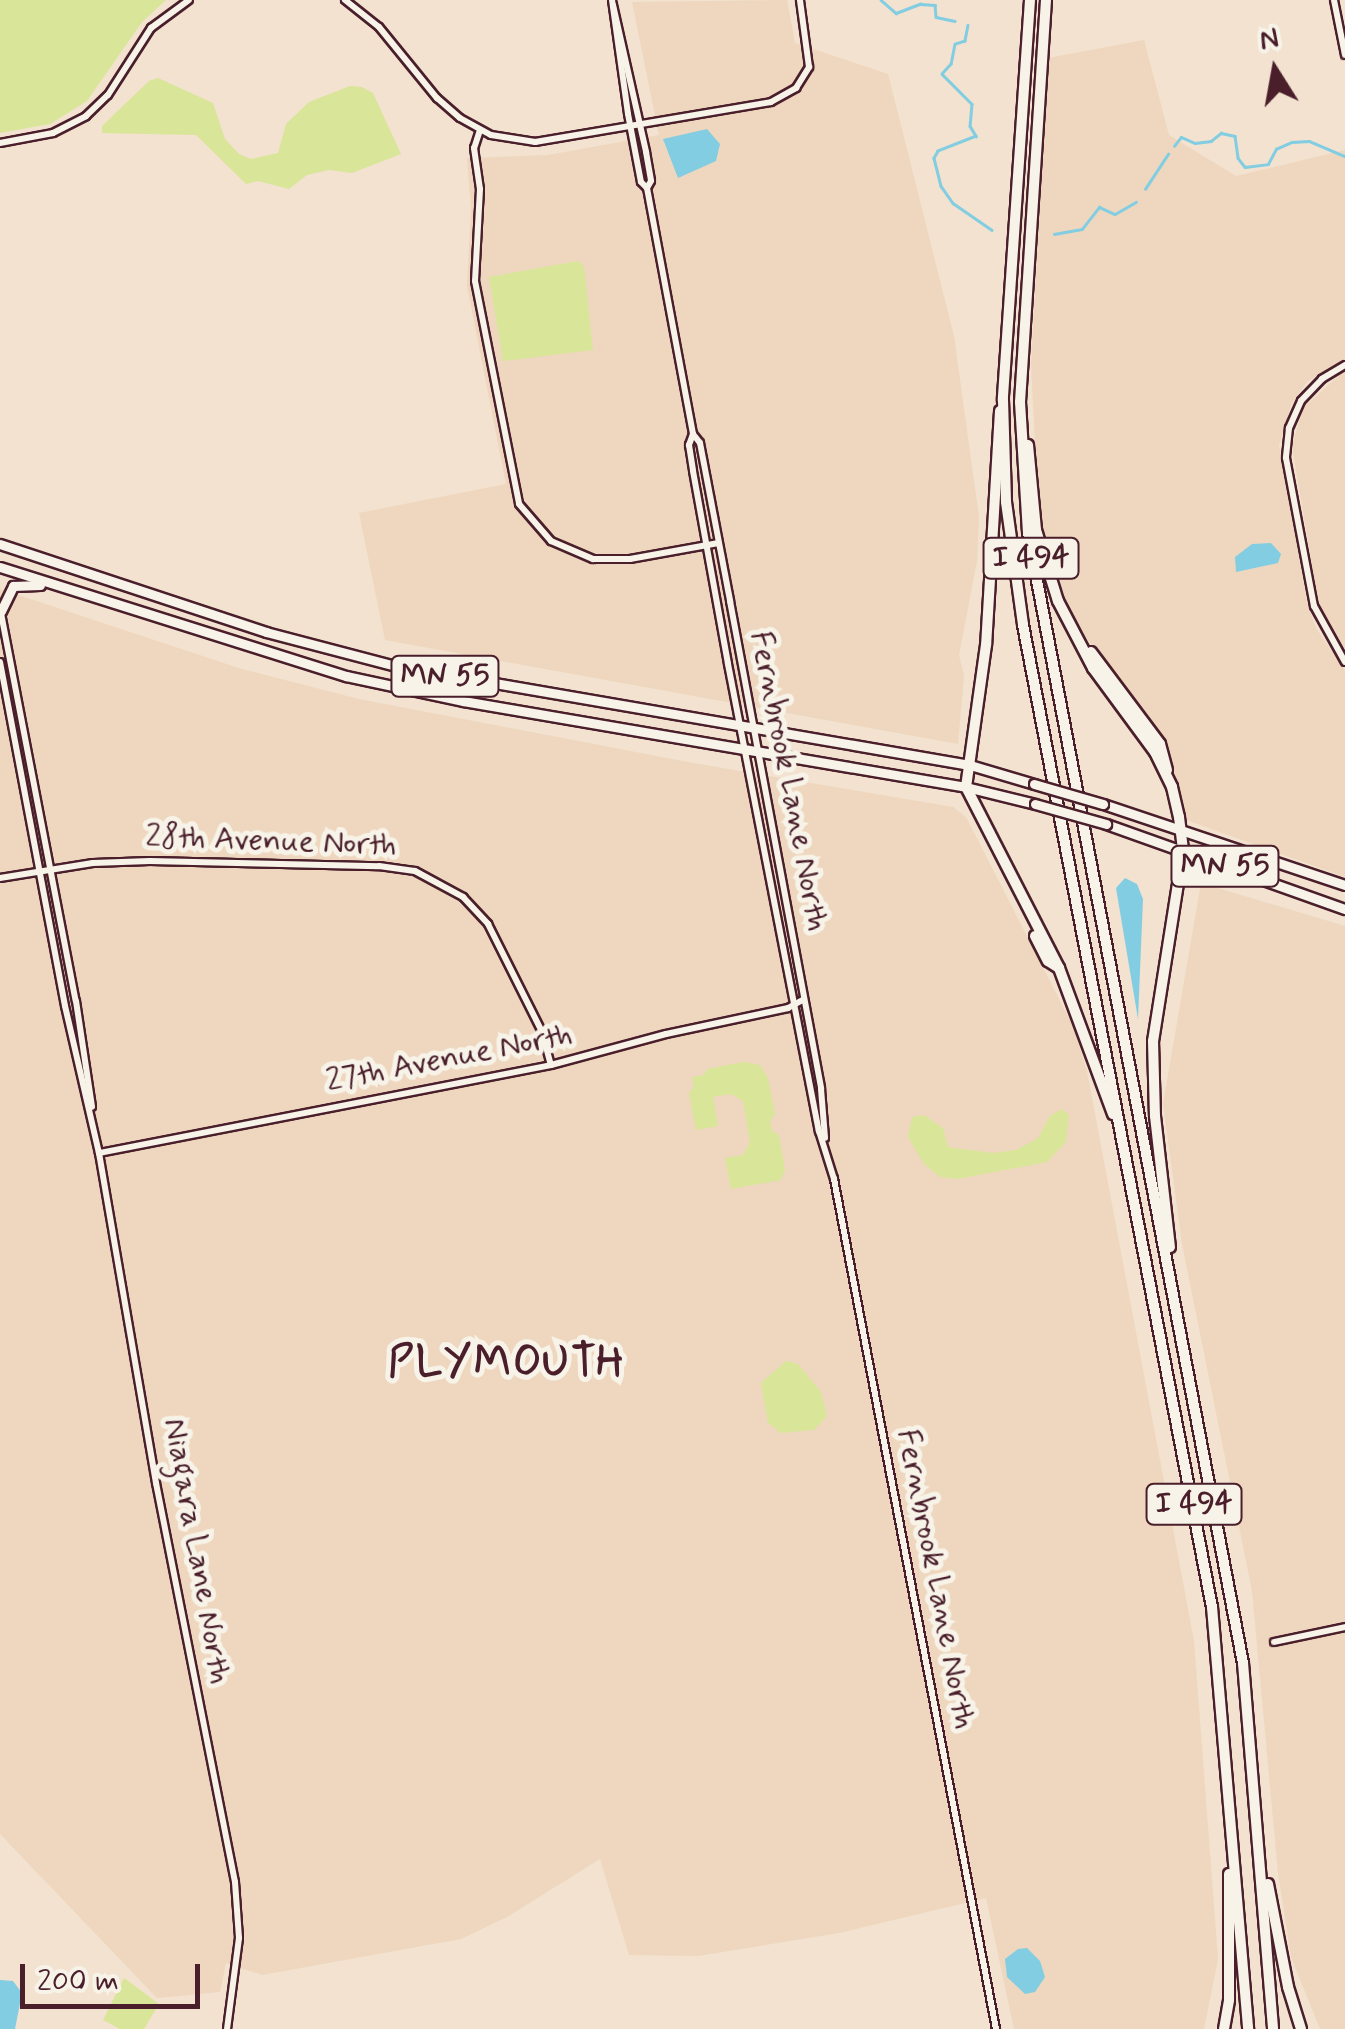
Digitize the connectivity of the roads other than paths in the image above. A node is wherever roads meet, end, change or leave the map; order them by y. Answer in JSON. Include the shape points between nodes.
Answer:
{"nodes":[{"id":1,"x":189,"y":0,"type":"edge"},
{"id":2,"x":345,"y":0,"type":"edge"},
{"id":3,"x":800,"y":0,"type":"edge"},
{"id":4,"x":1030,"y":0,"type":"edge"},
{"id":5,"x":1046,"y":0,"type":"edge"},
{"id":6,"x":1334,"y":0,"type":"edge"},
{"id":7,"x":612,"y":1,"type":"edge"},
{"id":8,"x":1345,"y":56,"type":"edge"},
{"id":9,"x":641,"y":125,"type":"junction"},
{"id":10,"x":630,"y":127,"type":"junction"},
{"id":11,"x":480,"y":130,"type":"junction"},
{"id":12,"x":0,"y":143,"type":"edge"},
{"id":13,"x":647,"y":188,"type":"junction"},
{"id":14,"x":1022,"y":332,"type":"junction"},
{"id":15,"x":1345,"y":366,"type":"edge"},
{"id":16,"x":1004,"y":400,"type":"junction"},
{"id":17,"x":693,"y":434,"type":"junction"},
{"id":18,"x":719,"y":542,"type":"junction"},
{"id":19,"x":0,"y":544,"type":"edge"},
{"id":20,"x":706,"y":545,"type":"junction"},
{"id":21,"x":0,"y":567,"type":"edge"},
{"id":22,"x":71,"y":590,"type":"junction"},
{"id":23,"x":0,"y":609,"type":"edge"},
{"id":24,"x":0,"y":662,"type":"edge"},
{"id":25,"x":1345,"y":662,"type":"edge"},
{"id":26,"x":740,"y":726,"type":"junction"},
{"id":27,"x":754,"y":728,"type":"junction"},
{"id":28,"x":744,"y":748,"type":"junction"},
{"id":29,"x":758,"y":751,"type":"junction"},
{"id":30,"x":970,"y":765,"type":"junction"},
{"id":31,"x":966,"y":787,"type":"junction"},
{"id":32,"x":1179,"y":826,"type":"junction"},
{"id":33,"x":1184,"y":852,"type":"junction"},
{"id":34,"x":52,"y":869,"type":"junction"},
{"id":35,"x":40,"y":870,"type":"junction"},
{"id":36,"x":0,"y":878,"type":"edge"},
{"id":37,"x":1345,"y":885,"type":"edge"},
{"id":38,"x":1345,"y":909,"type":"edge"},
{"id":39,"x":804,"y":998,"type":"junction"},
{"id":40,"x":794,"y":1005,"type":"junction"},
{"id":41,"x":551,"y":1065,"type":"junction"},
{"id":42,"x":95,"y":1134,"type":"junction"},
{"id":43,"x":825,"y":1139,"type":"junction"},
{"id":44,"x":99,"y":1153,"type":"junction"},
{"id":45,"x":1130,"y":1168,"type":"junction"},
{"id":46,"x":1175,"y":1298,"type":"junction"},
{"id":47,"x":1345,"y":1626,"type":"edge"},
{"id":48,"x":1274,"y":1642,"type":"dead end"},
{"id":49,"x":1258,"y":1827,"type":"junction"},
{"id":50,"x":1233,"y":1844,"type":"junction"},
{"id":51,"x":227,"y":2029,"type":"edge"},
{"id":52,"x":996,"y":2029,"type":"edge"},
{"id":53,"x":1224,"y":2029,"type":"edge"},
{"id":54,"x":1248,"y":2029,"type":"edge"},
{"id":55,"x":1273,"y":2029,"type":"edge"},
{"id":56,"x":1301,"y":2029,"type":"edge"}],
"edges":[{"from":1,"to":12,"type":"street","via":[[152,28],[86,116],[53,133]]},
{"from":2,"to":11,"type":"street","via":[[380,27],[444,106]]},
{"from":3,"to":9,"type":"street","via":[[809,67],[796,88],[771,102]]},
{"from":4,"to":16,"type":"highway","number":"I 494"},
{"from":5,"to":14,"type":"highway","number":"I 494"},
{"from":6,"to":8,"type":"street"},
{"from":7,"to":9,"type":"street","name":"Fernbrook Lane North"},
{"from":7,"to":10,"type":"street","name":"Fernbrook Lane North"},
{"from":9,"to":10,"type":"street"},
{"from":9,"to":13,"type":"street","name":"Fernbrook Lane North"},
{"from":10,"to":11,"type":"street","via":[[544,142]]},
{"from":10,"to":13,"type":"street","name":"Fernbrook Lane North"},
{"from":11,"to":20,"type":"street","via":[[474,148],[480,189],[476,280],[519,504],[552,541],[593,559],[626,560]]},
{"from":13,"to":17,"type":"street","name":"Fernbrook Lane North"},
{"from":14,"to":32,"type":"highway","via":[[1031,492],[1042,555],[1093,668],[1168,776]]},
{"from":14,"to":46,"type":"highway","number":"I 494","via":[[1022,479],[1035,587]]},
{"from":15,"to":25,"type":"street","via":[[1301,400],[1286,458],[1314,606]]},
{"from":16,"to":30,"type":"highway","via":[[996,424],[986,644]]},
{"from":16,"to":45,"type":"highway","number":"I 494","via":[[1016,578]]},
{"from":17,"to":18,"type":"street","name":"Fernbrook Lane North"},
{"from":17,"to":20,"type":"street","name":"Fernbrook Lane North","via":[[689,444]]},
{"from":18,"to":20,"type":"street"},
{"from":18,"to":27,"type":"street","name":"Fernbrook Lane North"},
{"from":19,"to":26,"type":"main road","number":"MN 55","via":[[336,652]]},
{"from":20,"to":26,"type":"street","name":"Fernbrook Lane North"},
{"from":21,"to":22,"type":"main road","number":"MN 55"},
{"from":22,"to":23,"type":"main road","via":[[19,583]]},
{"from":22,"to":28,"type":"main road","number":"MN 55","via":[[346,676]]},
{"from":23,"to":34,"type":"street","name":"Niagara Lane North"},
{"from":24,"to":35,"type":"street","name":"Niagara Lane North"},
{"from":26,"to":27,"type":"main road","number":"MN 55"},
{"from":26,"to":28,"type":"street","name":"Fernbrook Lane North"},
{"from":27,"to":29,"type":"street","name":"Fernbrook Lane North"},
{"from":27,"to":30,"type":"main road","number":"MN 55"},
{"from":28,"to":29,"type":"main road","number":"MN 55"},
{"from":28,"to":40,"type":"street","name":"Fernbrook Lane North"},
{"from":29,"to":31,"type":"main road","number":"MN 55"},
{"from":29,"to":39,"type":"street","name":"Fernbrook Lane North"},
{"from":30,"to":31,"type":"highway"},
{"from":30,"to":32,"type":"main road","number":"MN 55","bridge":true},
{"from":31,"to":33,"type":"main road","number":"MN 55","bridge":true},
{"from":31,"to":45,"type":"highway","via":[[1059,968]]},
{"from":32,"to":33,"type":"highway"},
{"from":32,"to":37,"type":"main road","number":"MN 55"},
{"from":33,"to":38,"type":"main road","number":"MN 55"},
{"from":33,"to":46,"type":"highway","via":[[1153,1041]]},
{"from":34,"to":35,"type":"street","name":"28th Avenue North"},
{"from":34,"to":41,"type":"street","name":"28th Avenue North","via":[[150,861],[326,864],[397,867],[432,878],[488,924],[538,1021]]},
{"from":34,"to":42,"type":"street","name":"Niagara Lane North"},
{"from":35,"to":36,"type":"street","name":"28th Avenue North"},
{"from":35,"to":42,"type":"street","name":"Niagara Lane North"},
{"from":39,"to":40,"type":"street","name":"27th Avenue North"},
{"from":39,"to":43,"type":"street","name":"Fernbrook Lane North"},
{"from":40,"to":41,"type":"street","name":"27th Avenue North"},
{"from":40,"to":43,"type":"street","name":"Fernbrook Lane North"},
{"from":41,"to":44,"type":"street","name":"27th Avenue North"},
{"from":42,"to":44,"type":"street","name":"Niagara Lane North"},
{"from":43,"to":52,"type":"street","name":"Fernbrook Lane North"},
{"from":44,"to":51,"type":"street","name":"Niagara Lane North","via":[[235,1882],[239,1926]]},
{"from":45,"to":50,"type":"highway","number":"I 494","via":[[1212,1607]]},
{"from":46,"to":49,"type":"highway","number":"I 494","via":[[1244,1662]]},
{"from":47,"to":48,"type":"street"},
{"from":49,"to":55,"type":"highway","number":"I 494"},
{"from":49,"to":56,"type":"highway"},
{"from":50,"to":53,"type":"highway"},
{"from":50,"to":54,"type":"highway","number":"I 494"}]}
